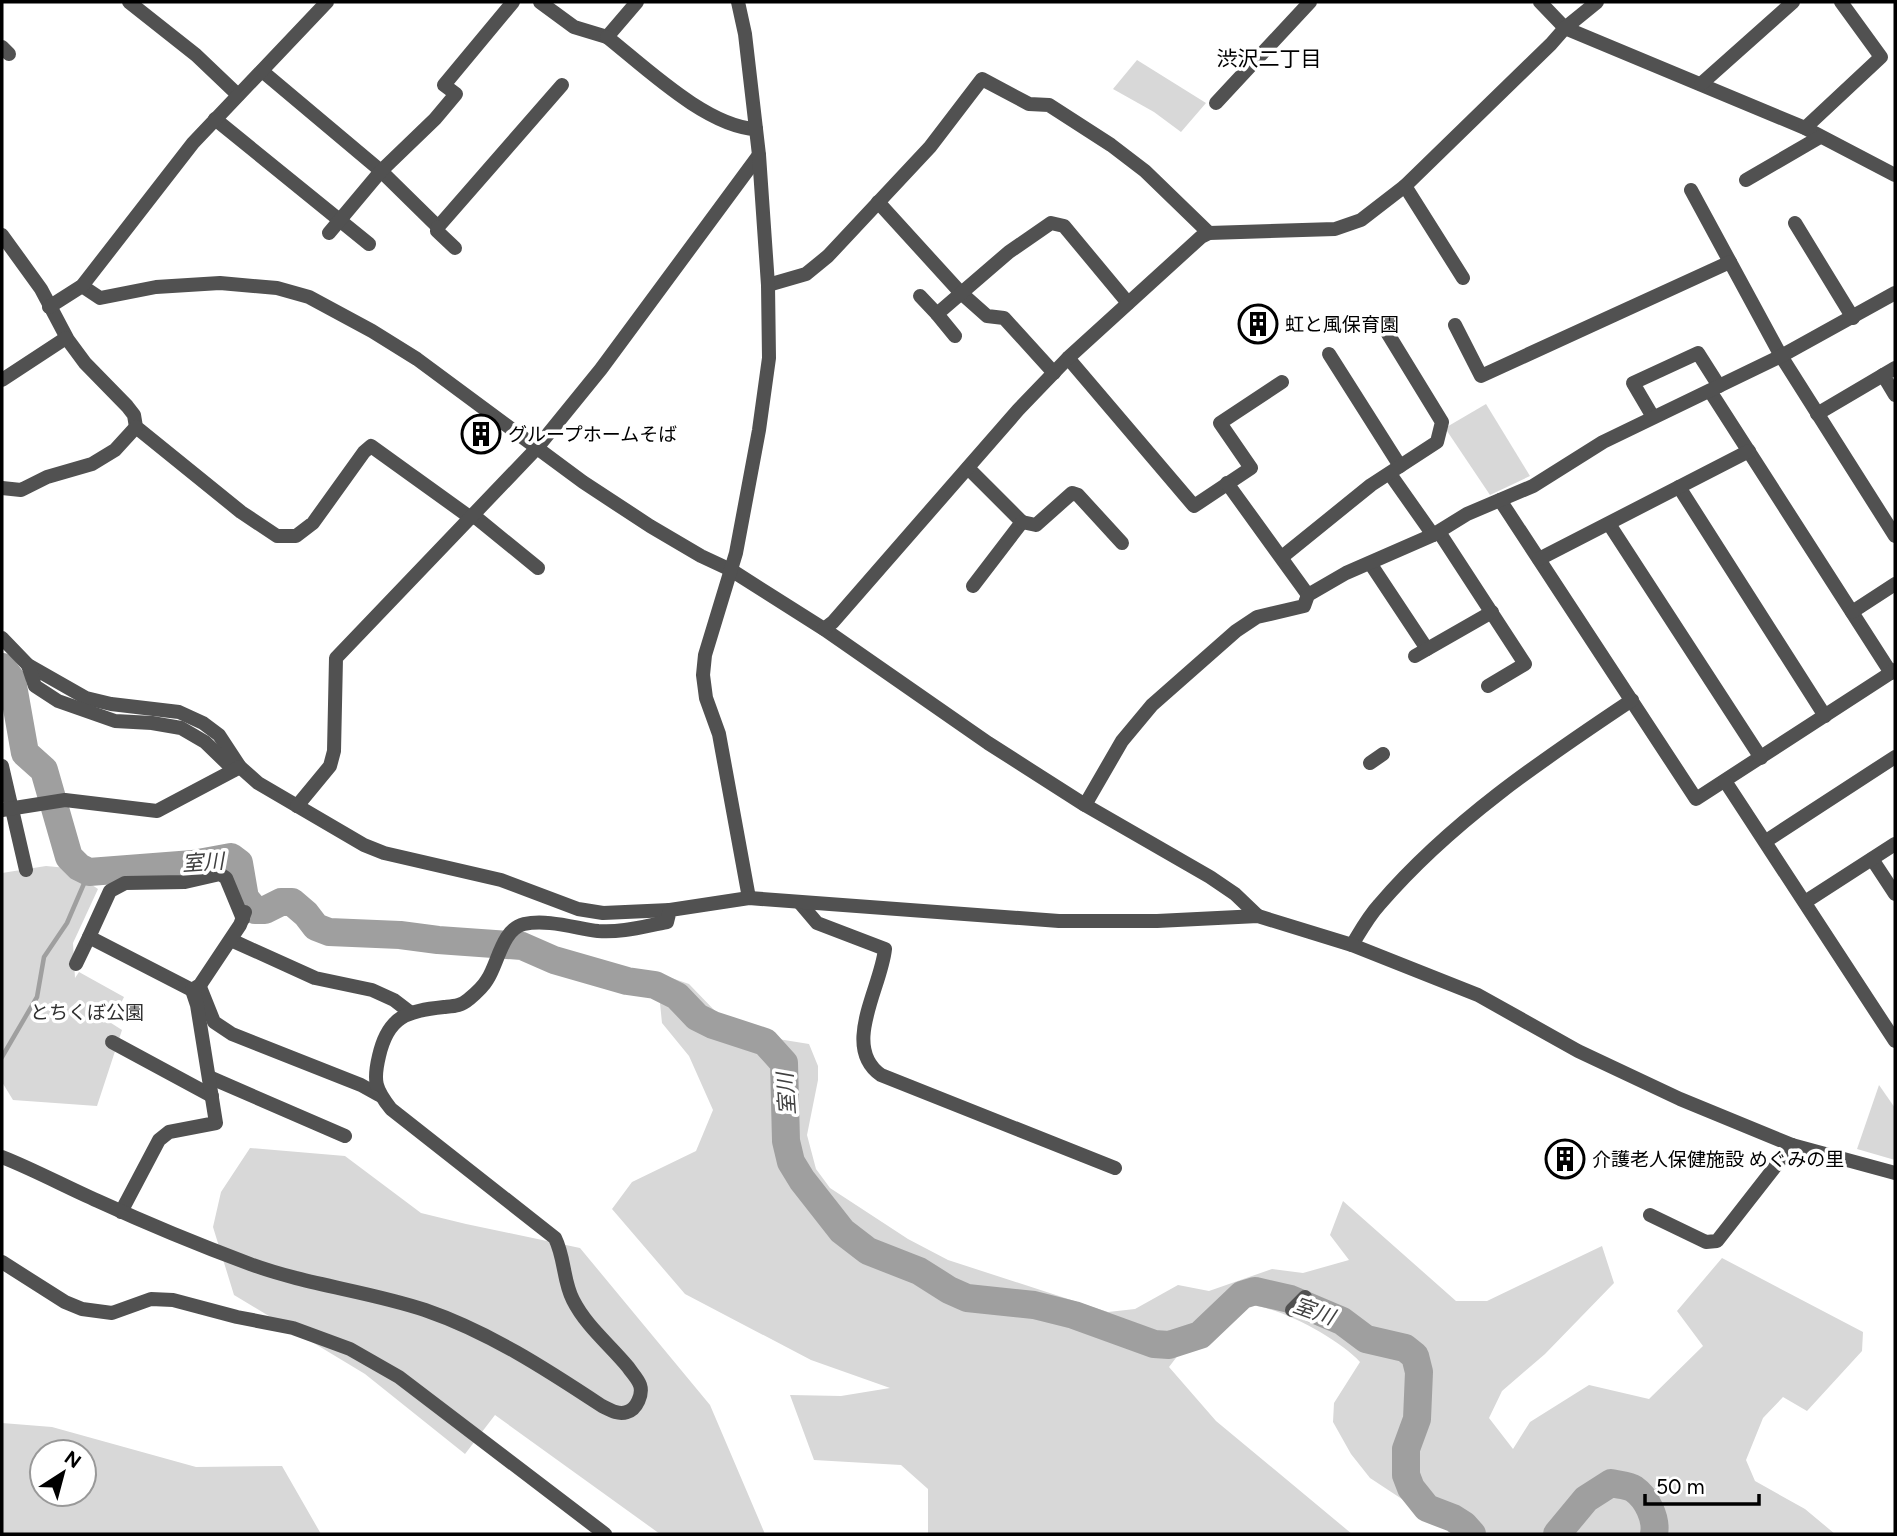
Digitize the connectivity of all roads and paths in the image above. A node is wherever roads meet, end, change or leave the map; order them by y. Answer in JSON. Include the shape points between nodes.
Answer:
{"nodes":[{"id":1,"x":129,"y":2,"type":"edge"},
{"id":2,"x":327,"y":2,"type":"edge"},
{"id":3,"x":513,"y":2,"type":"edge"},
{"id":4,"x":540,"y":2,"type":"edge"},
{"id":5,"x":638,"y":2,"type":"edge"},
{"id":6,"x":738,"y":2,"type":"edge"},
{"id":7,"x":1310,"y":2,"type":"edge"},
{"id":8,"x":1540,"y":2,"type":"edge"},
{"id":9,"x":1597,"y":2,"type":"edge"},
{"id":10,"x":1793,"y":2,"type":"edge"},
{"id":11,"x":1841,"y":2,"type":"edge"},
{"id":12,"x":1564,"y":28,"type":"junction"},
{"id":13,"x":607,"y":37,"type":"junction"},
{"id":14,"x":262,"y":71,"type":"junction"},
{"id":15,"x":1702,"y":84,"type":"junction"},
{"id":16,"x":562,"y":85,"type":"dead end"},
{"id":17,"x":237,"y":95,"type":"junction"},
{"id":18,"x":1216,"y":103,"type":"dead end"},
{"id":19,"x":215,"y":119,"type":"junction"},
{"id":20,"x":1805,"y":128,"type":"junction"},
{"id":21,"x":756,"y":130,"type":"junction"},
{"id":22,"x":1820,"y":137,"type":"junction"},
{"id":23,"x":759,"y":155,"type":"junction"},
{"id":24,"x":381,"y":172,"type":"junction"},
{"id":25,"x":1895,"y":175,"type":"edge"},
{"id":26,"x":1746,"y":180,"type":"dead end"},
{"id":27,"x":1405,"y":186,"type":"junction"},
{"id":28,"x":1691,"y":190,"type":"dead end"},
{"id":29,"x":878,"y":202,"type":"junction"},
{"id":30,"x":340,"y":220,"type":"junction"},
{"id":31,"x":1795,"y":223,"type":"dead end"},
{"id":32,"x":438,"y":227,"type":"junction"},
{"id":33,"x":329,"y":233,"type":"dead end"},
{"id":34,"x":1209,"y":233,"type":"junction"},
{"id":35,"x":3,"y":240,"type":"edge"},
{"id":36,"x":369,"y":244,"type":"dead end"},
{"id":37,"x":455,"y":248,"type":"dead end"},
{"id":38,"x":1730,"y":262,"type":"junction"},
{"id":39,"x":1463,"y":278,"type":"dead end"},
{"id":40,"x":768,"y":285,"type":"junction"},
{"id":41,"x":82,"y":286,"type":"junction"},
{"id":42,"x":960,"y":292,"type":"junction"},
{"id":43,"x":1895,"y":293,"type":"edge"},
{"id":44,"x":920,"y":296,"type":"dead end"},
{"id":45,"x":1128,"y":303,"type":"junction"},
{"id":46,"x":49,"y":307,"type":"junction"},
{"id":47,"x":937,"y":314,"type":"junction"},
{"id":48,"x":1853,"y":318,"type":"junction"},
{"id":49,"x":1382,"y":324,"type":"dead end"},
{"id":50,"x":1455,"y":325,"type":"dead end"},
{"id":51,"x":955,"y":336,"type":"dead end"},
{"id":52,"x":66,"y":338,"type":"junction"},
{"id":53,"x":1329,"y":354,"type":"dead end"},
{"id":54,"x":1781,"y":356,"type":"junction"},
{"id":55,"x":1068,"y":358,"type":"junction"},
{"id":56,"x":1889,"y":371,"type":"edge"},
{"id":57,"x":1054,"y":373,"type":"junction"},
{"id":58,"x":2,"y":380,"type":"edge"},
{"id":59,"x":1282,"y":382,"type":"dead end"},
{"id":60,"x":1715,"y":388,"type":"junction"},
{"id":61,"x":1895,"y":395,"type":"edge"},
{"id":62,"x":1817,"y":414,"type":"junction"},
{"id":63,"x":1653,"y":417,"type":"junction"},
{"id":64,"x":136,"y":427,"type":"junction"},
{"id":65,"x":536,"y":449,"type":"junction"},
{"id":66,"x":1749,"y":451,"type":"junction"},
{"id":67,"x":968,"y":468,"type":"junction"},
{"id":68,"x":1395,"y":470,"type":"junction"},
{"id":69,"x":1227,"y":483,"type":"junction"},
{"id":70,"x":1679,"y":487,"type":"junction"},
{"id":71,"x":2,"y":488,"type":"edge"},
{"id":72,"x":1500,"y":499,"type":"junction"},
{"id":73,"x":472,"y":516,"type":"junction"},
{"id":74,"x":1023,"y":522,"type":"junction"},
{"id":75,"x":1609,"y":524,"type":"junction"},
{"id":76,"x":1436,"y":533,"type":"junction"},
{"id":77,"x":1895,"y":536,"type":"edge"},
{"id":78,"x":1122,"y":543,"type":"dead end"},
{"id":79,"x":1282,"y":557,"type":"junction"},
{"id":80,"x":1539,"y":559,"type":"junction"},
{"id":81,"x":1370,"y":563,"type":"junction"},
{"id":82,"x":538,"y":568,"type":"dead end"},
{"id":83,"x":731,"y":570,"type":"junction"},
{"id":84,"x":1895,"y":584,"type":"edge"},
{"id":85,"x":973,"y":586,"type":"dead end"},
{"id":86,"x":1308,"y":595,"type":"junction"},
{"id":87,"x":1492,"y":612,"type":"junction"},
{"id":88,"x":1852,"y":612,"type":"junction"},
{"id":89,"x":824,"y":629,"type":"junction"},
{"id":90,"x":2,"y":638,"type":"edge"},
{"id":91,"x":1893,"y":672,"type":"edge"},
{"id":92,"x":1488,"y":686,"type":"dead end"},
{"id":93,"x":1632,"y":700,"type":"junction"},
{"id":94,"x":1825,"y":716,"type":"junction"},
{"id":95,"x":1383,"y":754,"type":"dead end"},
{"id":96,"x":1895,"y":757,"type":"edge"},
{"id":97,"x":1760,"y":758,"type":"junction"},
{"id":98,"x":1370,"y":763,"type":"dead end"},
{"id":99,"x":2,"y":766,"type":"edge"},
{"id":100,"x":237,"y":768,"type":"junction"},
{"id":101,"x":1725,"y":781,"type":"junction"},
{"id":102,"x":1085,"y":805,"type":"junction"},
{"id":103,"x":297,"y":806,"type":"junction"},
{"id":104,"x":6,"y":810,"type":"edge"},
{"id":105,"x":1766,"y":841,"type":"junction"},
{"id":106,"x":1895,"y":844,"type":"edge"},
{"id":107,"x":1872,"y":859,"type":"junction"},
{"id":108,"x":26,"y":870,"type":"dead end"},
{"id":109,"x":1895,"y":894,"type":"edge"},
{"id":110,"x":749,"y":898,"type":"junction"},
{"id":111,"x":1805,"y":902,"type":"junction"},
{"id":112,"x":800,"y":903,"type":"junction"},
{"id":113,"x":670,"y":910,"type":"junction"},
{"id":114,"x":1258,"y":916,"type":"junction"},
{"id":115,"x":89,"y":937,"type":"junction"},
{"id":116,"x":231,"y":940,"type":"junction"},
{"id":117,"x":1352,"y":945,"type":"junction"},
{"id":118,"x":76,"y":964,"type":"dead end"},
{"id":119,"x":196,"y":988,"type":"junction"},
{"id":120,"x":411,"y":1013,"type":"junction"},
{"id":121,"x":1895,"y":1041,"type":"edge"},
{"id":122,"x":112,"y":1042,"type":"dead end"},
{"id":123,"x":209,"y":1077,"type":"junction"},
{"id":124,"x":379,"y":1095,"type":"junction"},
{"id":125,"x":212,"y":1096,"type":"junction"},
{"id":126,"x":345,"y":1136,"type":"dead end"},
{"id":127,"x":1792,"y":1145,"type":"junction"},
{"id":128,"x":2,"y":1157,"type":"edge"},
{"id":129,"x":1115,"y":1168,"type":"dead end"},
{"id":130,"x":1895,"y":1173,"type":"edge"},
{"id":131,"x":121,"y":1212,"type":"junction"},
{"id":132,"x":1650,"y":1215,"type":"dead end"},
{"id":133,"x":2,"y":1262,"type":"edge"},
{"id":134,"x":1305,"y":1297,"type":"dead end"},
{"id":135,"x":1292,"y":1310,"type":"dead end"},
{"id":136,"x":605,"y":1534,"type":"edge"}],
"edges":[{"from":1,"to":17,"type":"street","via":[[196,55]]},
{"from":2,"to":14,"type":"street"},
{"from":3,"to":24,"type":"street","via":[[444,85],[456,94]]},
{"from":4,"to":13,"type":"street","via":[[574,27]]},
{"from":5,"to":13,"type":"street"},
{"from":6,"to":21,"type":"street"},
{"from":7,"to":18,"type":"street"},
{"from":8,"to":12,"type":"street"},
{"from":9,"to":12,"type":"street"},
{"from":10,"to":15,"type":"street"},
{"from":11,"to":20,"type":"street","via":[[1881,57]]},
{"from":12,"to":15,"type":"street"},
{"from":12,"to":27,"type":"street"},
{"from":13,"to":21,"type":"street","via":[[686,100],[743,129]]},
{"from":14,"to":17,"type":"street"},
{"from":14,"to":24,"type":"street"},
{"from":15,"to":20,"type":"street"},
{"from":16,"to":32,"type":"street"},
{"from":17,"to":19,"type":"street"},
{"from":19,"to":30,"type":"street"},
{"from":19,"to":41,"type":"street"},
{"from":20,"to":22,"type":"street"},
{"from":21,"to":23,"type":"street"},
{"from":22,"to":25,"type":"street"},
{"from":22,"to":26,"type":"street"},
{"from":23,"to":40,"type":"street"},
{"from":23,"to":65,"type":"street"},
{"from":24,"to":30,"type":"street"},
{"from":24,"to":32,"type":"street"},
{"from":27,"to":34,"type":"street","via":[[1361,220],[1344,226]]},
{"from":27,"to":39,"type":"street"},
{"from":28,"to":38,"type":"street"},
{"from":29,"to":34,"type":"street","via":[[930,148],[982,79],[1029,104],[1049,105],[1111,145]]},
{"from":29,"to":40,"type":"street","via":[[806,274]]},
{"from":29,"to":42,"type":"street"},
{"from":30,"to":33,"type":"street"},
{"from":30,"to":36,"type":"street"},
{"from":31,"to":48,"type":"street"},
{"from":32,"to":37,"type":"street"},
{"from":34,"to":45,"type":"street"},
{"from":35,"to":46,"type":"street","via":[[41,289]]},
{"from":38,"to":50,"type":"street","via":[[1481,376]]},
{"from":38,"to":54,"type":"street"},
{"from":40,"to":83,"type":"street","via":[[769,358]]},
{"from":41,"to":46,"type":"street"},
{"from":41,"to":65,"type":"street","via":[[100,298],[156,286],[220,284],[277,288],[309,297],[417,359]]},
{"from":42,"to":45,"type":"street","via":[[1051,223],[1064,226]]},
{"from":42,"to":47,"type":"street"},
{"from":42,"to":57,"type":"street","via":[[987,316],[1004,318]]},
{"from":43,"to":48,"type":"street"},
{"from":44,"to":47,"type":"street"},
{"from":45,"to":55,"type":"street"},
{"from":46,"to":52,"type":"street"},
{"from":47,"to":51,"type":"street"},
{"from":48,"to":54,"type":"street"},
{"from":49,"to":68,"type":"street","via":[[1442,422],[1437,442]]},
{"from":52,"to":58,"type":"street"},
{"from":52,"to":64,"type":"street","via":[[127,406]]},
{"from":53,"to":68,"type":"street"},
{"from":54,"to":60,"type":"street"},
{"from":54,"to":62,"type":"street"},
{"from":55,"to":57,"type":"street"},
{"from":55,"to":69,"type":"street","via":[[1194,506]]},
{"from":56,"to":61,"type":"street"},
{"from":56,"to":62,"type":"street"},
{"from":57,"to":67,"type":"street"},
{"from":59,"to":69,"type":"street","via":[[1220,423],[1251,468]]},
{"from":60,"to":63,"type":"street"},
{"from":60,"to":63,"type":"street","via":[[1698,353],[1633,383]]},
{"from":60,"to":66,"type":"street"},
{"from":62,"to":77,"type":"street"},
{"from":63,"to":72,"type":"street","via":[[1602,442],[1533,486]]},
{"from":64,"to":71,"type":"street","via":[[92,464],[21,490]]},
{"from":64,"to":73,"type":"street","via":[[276,536],[296,536],[313,523],[371,446]]},
{"from":65,"to":73,"type":"street"},
{"from":65,"to":83,"type":"street","via":[[650,526]]},
{"from":66,"to":70,"type":"street"},
{"from":66,"to":88,"type":"street"},
{"from":67,"to":74,"type":"street"},
{"from":67,"to":89,"type":"street"},
{"from":68,"to":76,"type":"street"},
{"from":68,"to":79,"type":"street"},
{"from":69,"to":79,"type":"street"},
{"from":70,"to":75,"type":"street"},
{"from":70,"to":94,"type":"street"},
{"from":72,"to":76,"type":"street"},
{"from":72,"to":80,"type":"street"},
{"from":73,"to":82,"type":"street"},
{"from":73,"to":103,"type":"street","via":[[336,657],[334,751],[330,766]]},
{"from":74,"to":78,"type":"street","via":[[1036,525],[1072,493]]},
{"from":74,"to":85,"type":"street"},
{"from":75,"to":80,"type":"street"},
{"from":75,"to":97,"type":"street"},
{"from":76,"to":81,"type":"street"},
{"from":76,"to":87,"type":"street"},
{"from":79,"to":86,"type":"street"},
{"from":80,"to":93,"type":"street"},
{"from":81,"to":86,"type":"street"},
{"from":81,"to":87,"type":"street","via":[[1421,652]]},
{"from":83,"to":89,"type":"street"},
{"from":83,"to":110,"type":"street","via":[[703,675],[719,734]]},
{"from":84,"to":88,"type":"street"},
{"from":86,"to":102,"type":"street","via":[[1304,606],[1256,617],[1236,631],[1152,705],[1122,741]]},
{"from":87,"to":92,"type":"street","via":[[1525,664]]},
{"from":88,"to":91,"type":"street"},
{"from":89,"to":102,"type":"street"},
{"from":90,"to":100,"type":"street","via":[[28,664],[86,698],[179,712],[204,723],[219,734]]},
{"from":91,"to":94,"type":"street"},
{"from":93,"to":101,"type":"street","via":[[1696,799]]},
{"from":93,"to":117,"type":"street","via":[[1564,745],[1438,844],[1377,907]]},
{"from":94,"to":97,"type":"street"},
{"from":95,"to":98,"type":"street"},
{"from":96,"to":105,"type":"street"},
{"from":97,"to":101,"type":"street"},
{"from":99,"to":104,"type":"street"},
{"from":100,"to":103,"type":"street"},
{"from":100,"to":104,"type":"street","via":[[157,811],[65,800]]},
{"from":101,"to":105,"type":"street"},
{"from":102,"to":114,"type":"street","via":[[1210,877]]},
{"from":103,"to":113,"type":"street","via":[[384,853],[501,880],[578,909],[603,913]]},
{"from":104,"to":108,"type":"street"},
{"from":105,"to":111,"type":"street"},
{"from":106,"to":107,"type":"street"},
{"from":107,"to":109,"type":"street"},
{"from":107,"to":111,"type":"street"},
{"from":110,"to":112,"type":"street"},
{"from":110,"to":113,"type":"street"},
{"from":111,"to":121,"type":"street"},
{"from":112,"to":114,"type":"street","via":[[1059,921]]},
{"from":112,"to":129,"type":"street","via":[[817,923],[885,949],[863,1037],[871,1069]]},
{"from":113,"to":120,"type":"street","via":[[667,922],[639,928],[602,931],[522,924],[508,936],[487,982],[468,1000],[458,1006]]},
{"from":114,"to":117,"type":"street"},
{"from":115,"to":116,"type":"street","via":[[110,891],[125,883],[185,882],[220,874],[226,877],[244,916]]},
{"from":115,"to":118,"type":"street"},
{"from":115,"to":119,"type":"street"},
{"from":116,"to":119,"type":"street"},
{"from":116,"to":120,"type":"street","via":[[316,978],[372,990]]},
{"from":117,"to":127,"type":"street","via":[[1478,995],[1578,1051]]},
{"from":119,"to":123,"type":"street"},
{"from":119,"to":124,"type":"street","via":[[214,1022],[232,1034]]},
{"from":120,"to":124,"type":"street","via":[[394,1023],[383,1040],[374,1077]]},
{"from":122,"to":125,"type":"street"},
{"from":123,"to":125,"type":"street"},
{"from":123,"to":126,"type":"street"},
{"from":124,"to":131,"type":"street","via":[[555,1238],[574,1302],[638,1381],[641,1394],[632,1410],[613,1412],[520,1353],[425,1310],[253,1265]]},
{"from":125,"to":131,"type":"street","via":[[216,1122],[169,1132],[159,1140]]},
{"from":127,"to":130,"type":"street"},
{"from":127,"to":132,"type":"street","via":[[1717,1241],[1706,1242]]},
{"from":128,"to":131,"type":"street"},
{"from":133,"to":136,"type":"street","via":[[82,1309],[112,1313],[151,1299],[173,1300],[293,1328],[350,1349],[399,1377]]},
{"from":134,"to":135,"type":"street"}]}
